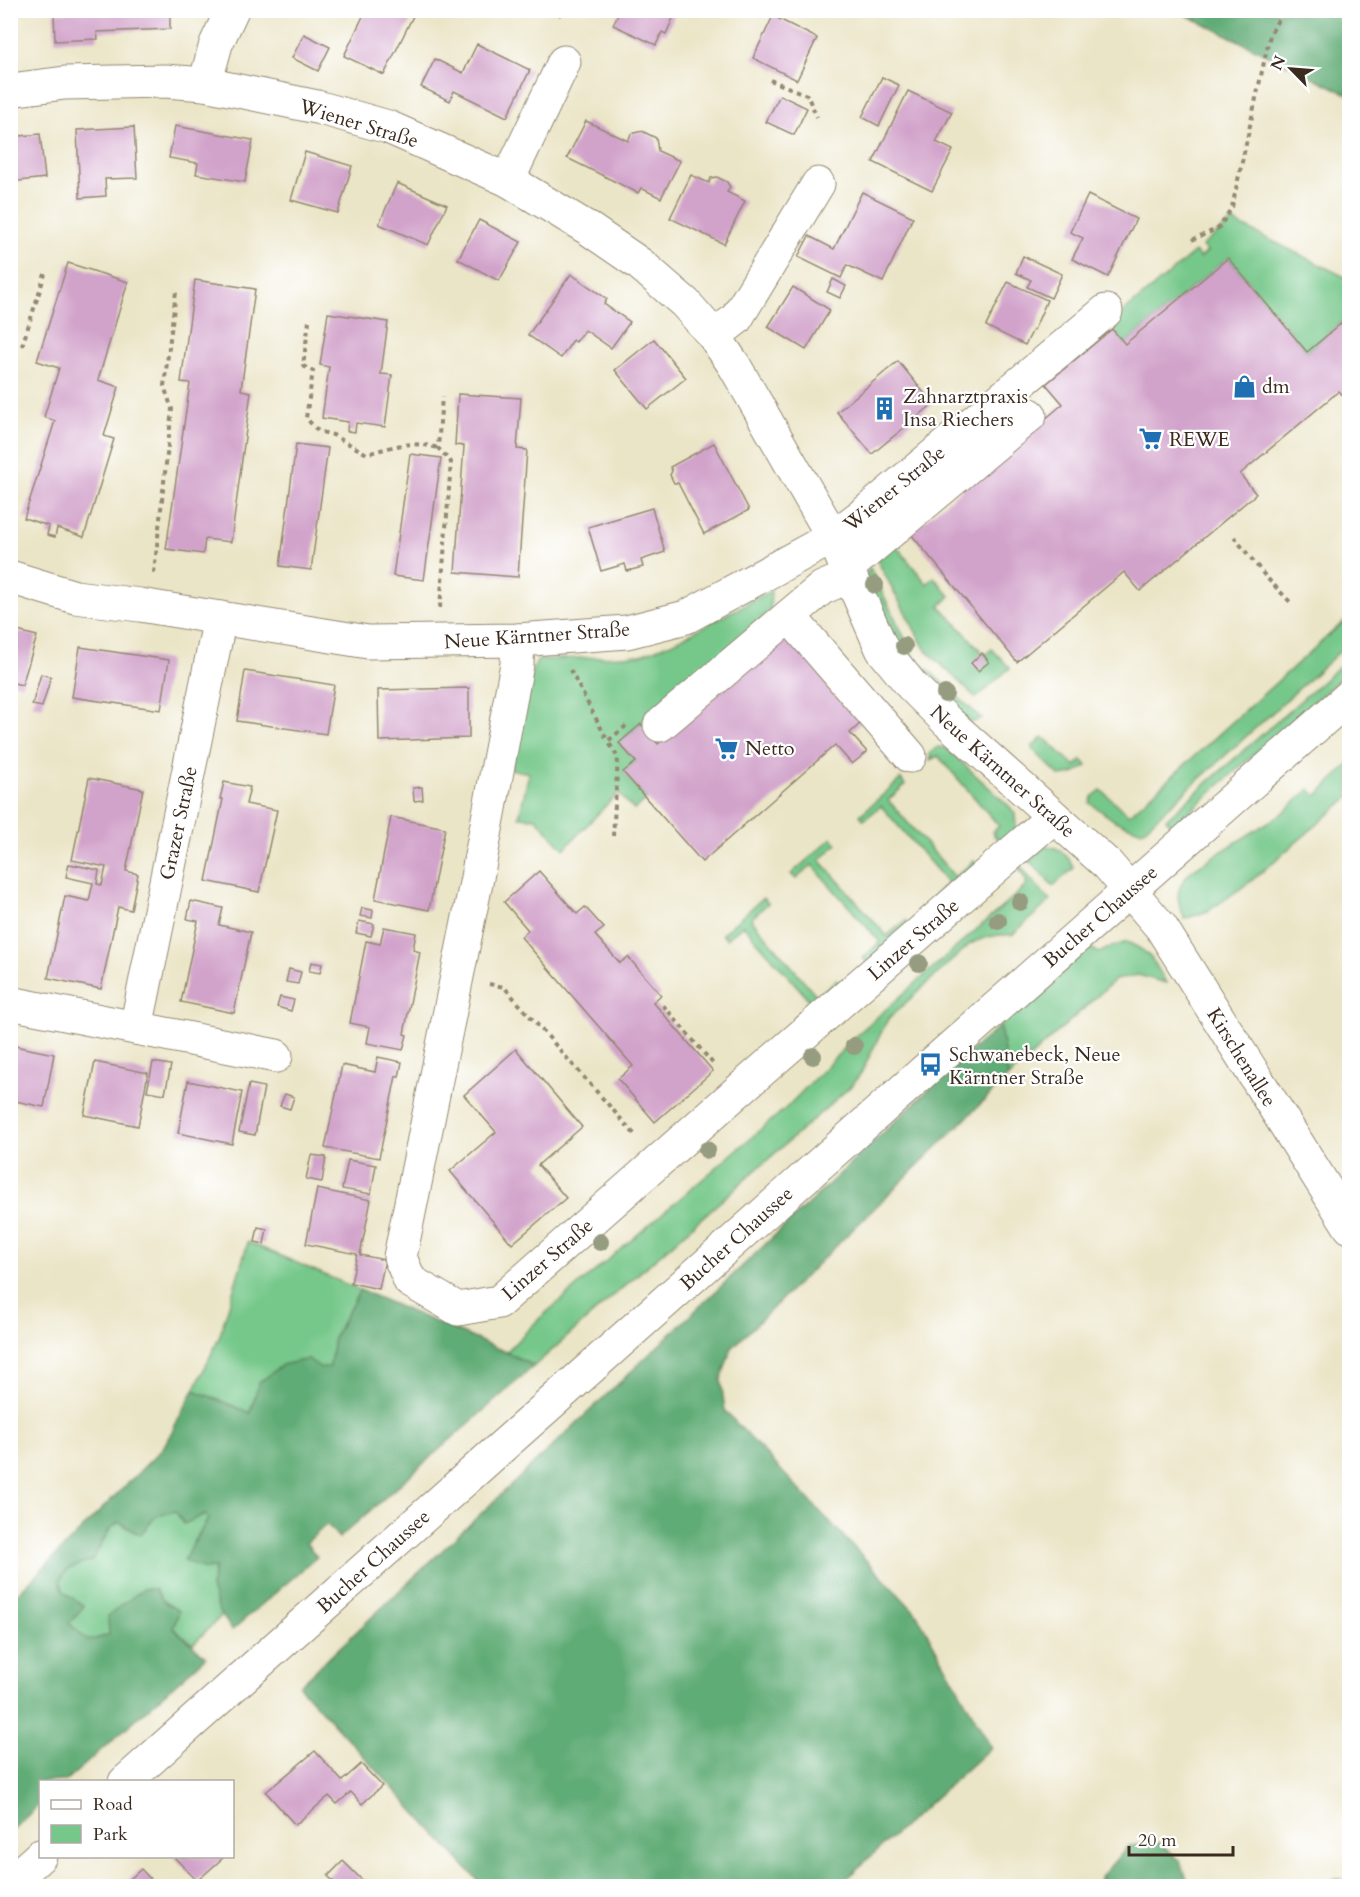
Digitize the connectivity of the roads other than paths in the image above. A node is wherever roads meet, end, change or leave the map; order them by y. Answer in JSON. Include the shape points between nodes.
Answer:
{"nodes":[{"id":1,"x":232,"y":10,"type":"edge"},
{"id":2,"x":564,"y":62,"type":"dead end"},
{"id":3,"x":205,"y":84,"type":"junction"},
{"id":4,"x":10,"y":90,"type":"edge"},
{"id":5,"x":508,"y":180,"type":"junction"},
{"id":6,"x":818,"y":184,"type":"dead end"},
{"id":7,"x":1106,"y":311,"type":"dead end"},
{"id":8,"x":714,"y":336,"type":"junction"},
{"id":9,"x":1030,"y":415,"type":"dead end"},
{"id":10,"x":833,"y":537,"type":"junction"},
{"id":11,"x":848,"y":572,"type":"junction"},
{"id":12,"x":10,"y":577,"type":"edge"},
{"id":13,"x":789,"y":616,"type":"junction"},
{"id":14,"x":220,"y":618,"type":"junction"},
{"id":15,"x":518,"y":640,"type":"junction"},
{"id":16,"x":1350,"y":696,"type":"edge"},
{"id":17,"x":646,"y":722,"type":"road end"},
{"id":18,"x":910,"y":756,"type":"dead end"},
{"id":19,"x":1053,"y":817,"type":"junction"},
{"id":20,"x":1129,"y":891,"type":"junction"},
{"id":21,"x":10,"y":1004,"type":"edge"},
{"id":22,"x":136,"y":1028,"type":"junction"},
{"id":23,"x":276,"y":1056,"type":"dead end"},
{"id":24,"x":1350,"y":1227,"type":"edge"},
{"id":25,"x":127,"y":1780,"type":"edge"},
{"id":26,"x":39,"y":1857,"type":"edge"},
{"id":27,"x":10,"y":1883,"type":"edge"}],
"edges":[{"from":1,"to":3,"type":"street","via":[[216,44]]},
{"from":2,"to":5,"type":"street"},
{"from":3,"to":4,"type":"street","name":"Wiener Straße","via":[[65,83]]},
{"from":3,"to":5,"type":"street","name":"Wiener Straße","via":[[317,107],[388,127]]},
{"from":5,"to":8,"type":"street","name":"Wiener Straße","via":[[640,264],[685,303]]},
{"from":6,"to":8,"type":"street","via":[[736,319]]},
{"from":7,"to":10,"type":"street","name":"Wiener Straße"},
{"from":8,"to":10,"type":"street","name":"Wiener Straße"},
{"from":9,"to":11,"type":"street"},
{"from":10,"to":11,"type":"street","name":"Neue Kärntner Straße"},
{"from":10,"to":15,"type":"street","name":"Neue Kärntner Straße","via":[[686,616],[627,632]]},
{"from":11,"to":13,"type":"street"},
{"from":11,"to":19,"type":"street","name":"Neue Kärntner Straße","via":[[882,649],[912,686]]},
{"from":12,"to":14,"type":"street","name":"Neue Kärntner Straße","via":[[75,597]]},
{"from":13,"to":17,"type":"street"},
{"from":13,"to":18,"type":"street"},
{"from":14,"to":15,"type":"street","name":"Neue Kärntner Straße","via":[[368,642]]},
{"from":14,"to":22,"type":"street","name":"Grazer Straße"},
{"from":15,"to":19,"type":"street","name":"Linzer Straße","via":[[517,664],[400,1257],[410,1281],[458,1309],[499,1302]]},
{"from":16,"to":20,"type":"street","name":"Bucher Chaussee"},
{"from":19,"to":20,"type":"street","name":"Neue Kärntner Straße","via":[[1107,865]]},
{"from":20,"to":24,"type":"street","name":"Kirschenallee","via":[[1161,927]]},
{"from":20,"to":25,"type":"street","name":"Bucher Chaussee"},
{"from":21,"to":22,"type":"street"},
{"from":22,"to":23,"type":"street"},
{"from":26,"to":27,"type":"street"}]}
